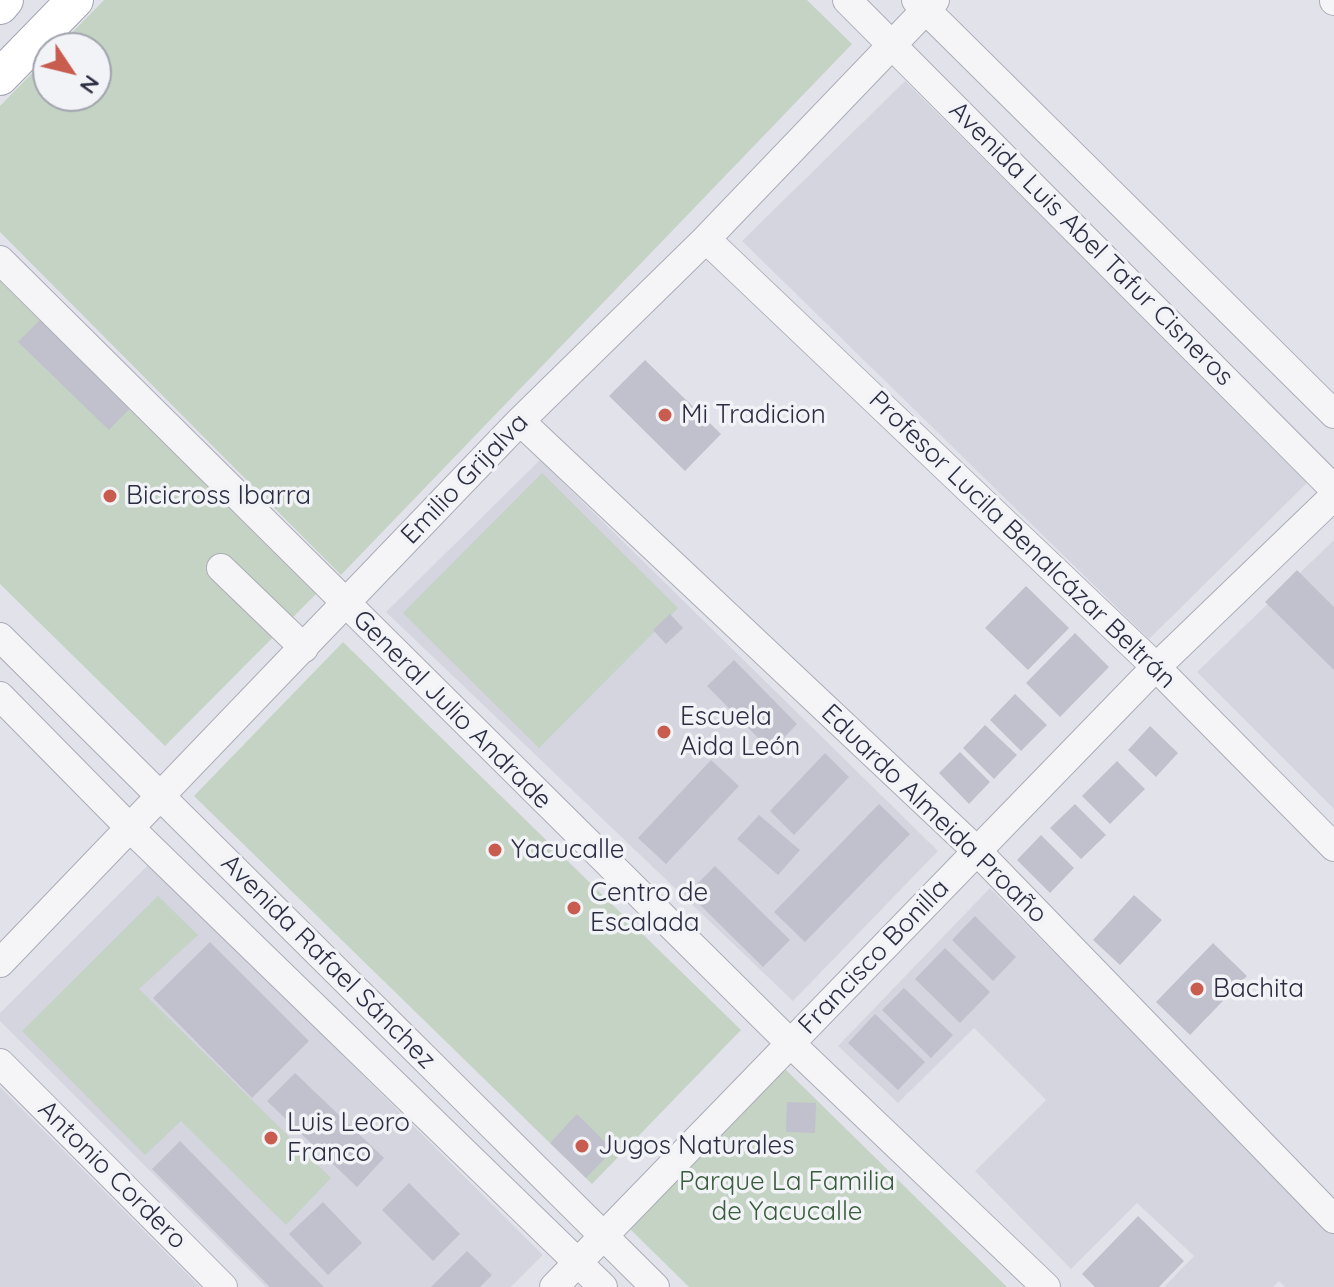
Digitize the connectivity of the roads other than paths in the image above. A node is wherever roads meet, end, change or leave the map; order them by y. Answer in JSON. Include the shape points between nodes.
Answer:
{"nodes":[{"id":1,"x":5,"y":0,"type":"edge"},
{"id":2,"x":75,"y":0,"type":"edge"},
{"id":3,"x":847,"y":0,"type":"edge"},
{"id":4,"x":925,"y":3,"type":"edge"},
{"id":5,"x":0,"y":6,"type":"edge"},
{"id":6,"x":892,"y":44,"type":"junction"},
{"id":7,"x":0,"y":77,"type":"edge"},
{"id":8,"x":706,"y":239,"type":"junction"},
{"id":9,"x":0,"y":260,"type":"edge"},
{"id":10,"x":1334,"y":414,"type":"edge"},
{"id":11,"x":520,"y":421,"type":"junction"},
{"id":12,"x":1334,"y":489,"type":"edge"},
{"id":13,"x":1334,"y":496,"type":"edge"},
{"id":14,"x":221,"y":568,"type":"dead end"},
{"id":15,"x":345,"y":605,"type":"junction"},
{"id":16,"x":0,"y":637,"type":"edge"},
{"id":17,"x":304,"y":648,"type":"junction"},
{"id":18,"x":1156,"y":667,"type":"junction"},
{"id":19,"x":0,"y":696,"type":"edge"},
{"id":20,"x":159,"y":795,"type":"junction"},
{"id":21,"x":128,"y":826,"type":"junction"},
{"id":22,"x":1334,"y":847,"type":"edge"},
{"id":23,"x":977,"y":851,"type":"junction"},
{"id":24,"x":0,"y":963,"type":"edge"},
{"id":25,"x":790,"y":1043,"type":"junction"},
{"id":26,"x":0,"y":1063,"type":"edge"},
{"id":27,"x":1334,"y":1219,"type":"edge"},
{"id":28,"x":602,"y":1234,"type":"junction"},
{"id":29,"x":578,"y":1262,"type":"junction"},
{"id":30,"x":223,"y":1287,"type":"edge"},
{"id":31,"x":554,"y":1287,"type":"edge"},
{"id":32,"x":603,"y":1287,"type":"edge"},
{"id":33,"x":655,"y":1287,"type":"edge"},
{"id":34,"x":1046,"y":1287,"type":"edge"}],
"edges":[{"from":1,"to":5,"type":"main road"},
{"from":2,"to":7,"type":"main road"},
{"from":3,"to":6,"type":"street","name":"Avenida Luis Abel Tafur Cisneros"},
{"from":4,"to":6,"type":"street","name":"Emilio Grijalva"},
{"from":4,"to":10,"type":"street","name":"Avenida Luis Abel Tafur Cisneros"},
{"from":6,"to":8,"type":"street","name":"Emilio Grijalva"},
{"from":6,"to":12,"type":"street","name":"Avenida Luis Abel Tafur Cisneros"},
{"from":8,"to":11,"type":"street","name":"Emilio Grijalva"},
{"from":8,"to":18,"type":"street","name":"Profesor Lucila Benalcázar Beltrán"},
{"from":9,"to":15,"type":"street","name":"General Julio Andrade"},
{"from":11,"to":15,"type":"street","name":"Emilio Grijalva"},
{"from":11,"to":23,"type":"street","name":"Eduardo Almeida Proaño"},
{"from":13,"to":18,"type":"street","name":"Francisco Bonilla"},
{"from":14,"to":17,"type":"street"},
{"from":15,"to":17,"type":"street","name":"Emilio Grijalva"},
{"from":15,"to":25,"type":"street","name":"General Julio Andrade"},
{"from":16,"to":20,"type":"street","name":"Avenida Rafael Sánchez"},
{"from":17,"to":20,"type":"street","name":"Emilio Grijalva"},
{"from":18,"to":22,"type":"street","name":"Profesor Lucila Benalcázar Beltrán"},
{"from":18,"to":23,"type":"street","name":"Francisco Bonilla"},
{"from":19,"to":21,"type":"street","name":"Avenida Rafael Sánchez"},
{"from":20,"to":21,"type":"street","name":"Emilio Grijalva"},
{"from":20,"to":28,"type":"street","name":"Avenida Rafael Sánchez"},
{"from":21,"to":24,"type":"street","name":"Emilio Grijalva"},
{"from":21,"to":29,"type":"street","name":"Avenida Rafael Sánchez"},
{"from":23,"to":25,"type":"street","name":"Francisco Bonilla"},
{"from":23,"to":27,"type":"street","name":"Eduardo Almeida Proaño"},
{"from":25,"to":28,"type":"street","name":"Francisco Bonilla"},
{"from":25,"to":34,"type":"street","name":"General Julio Andrade"},
{"from":26,"to":30,"type":"street","name":"Antonio Cordero"},
{"from":28,"to":29,"type":"street","name":"Francisco Bonilla"},
{"from":28,"to":33,"type":"street","name":"Avenida Rafael Sánchez"},
{"from":29,"to":31,"type":"street","name":"Francisco Bonilla"},
{"from":29,"to":32,"type":"street","name":"Avenida Rafael Sánchez"}]}
